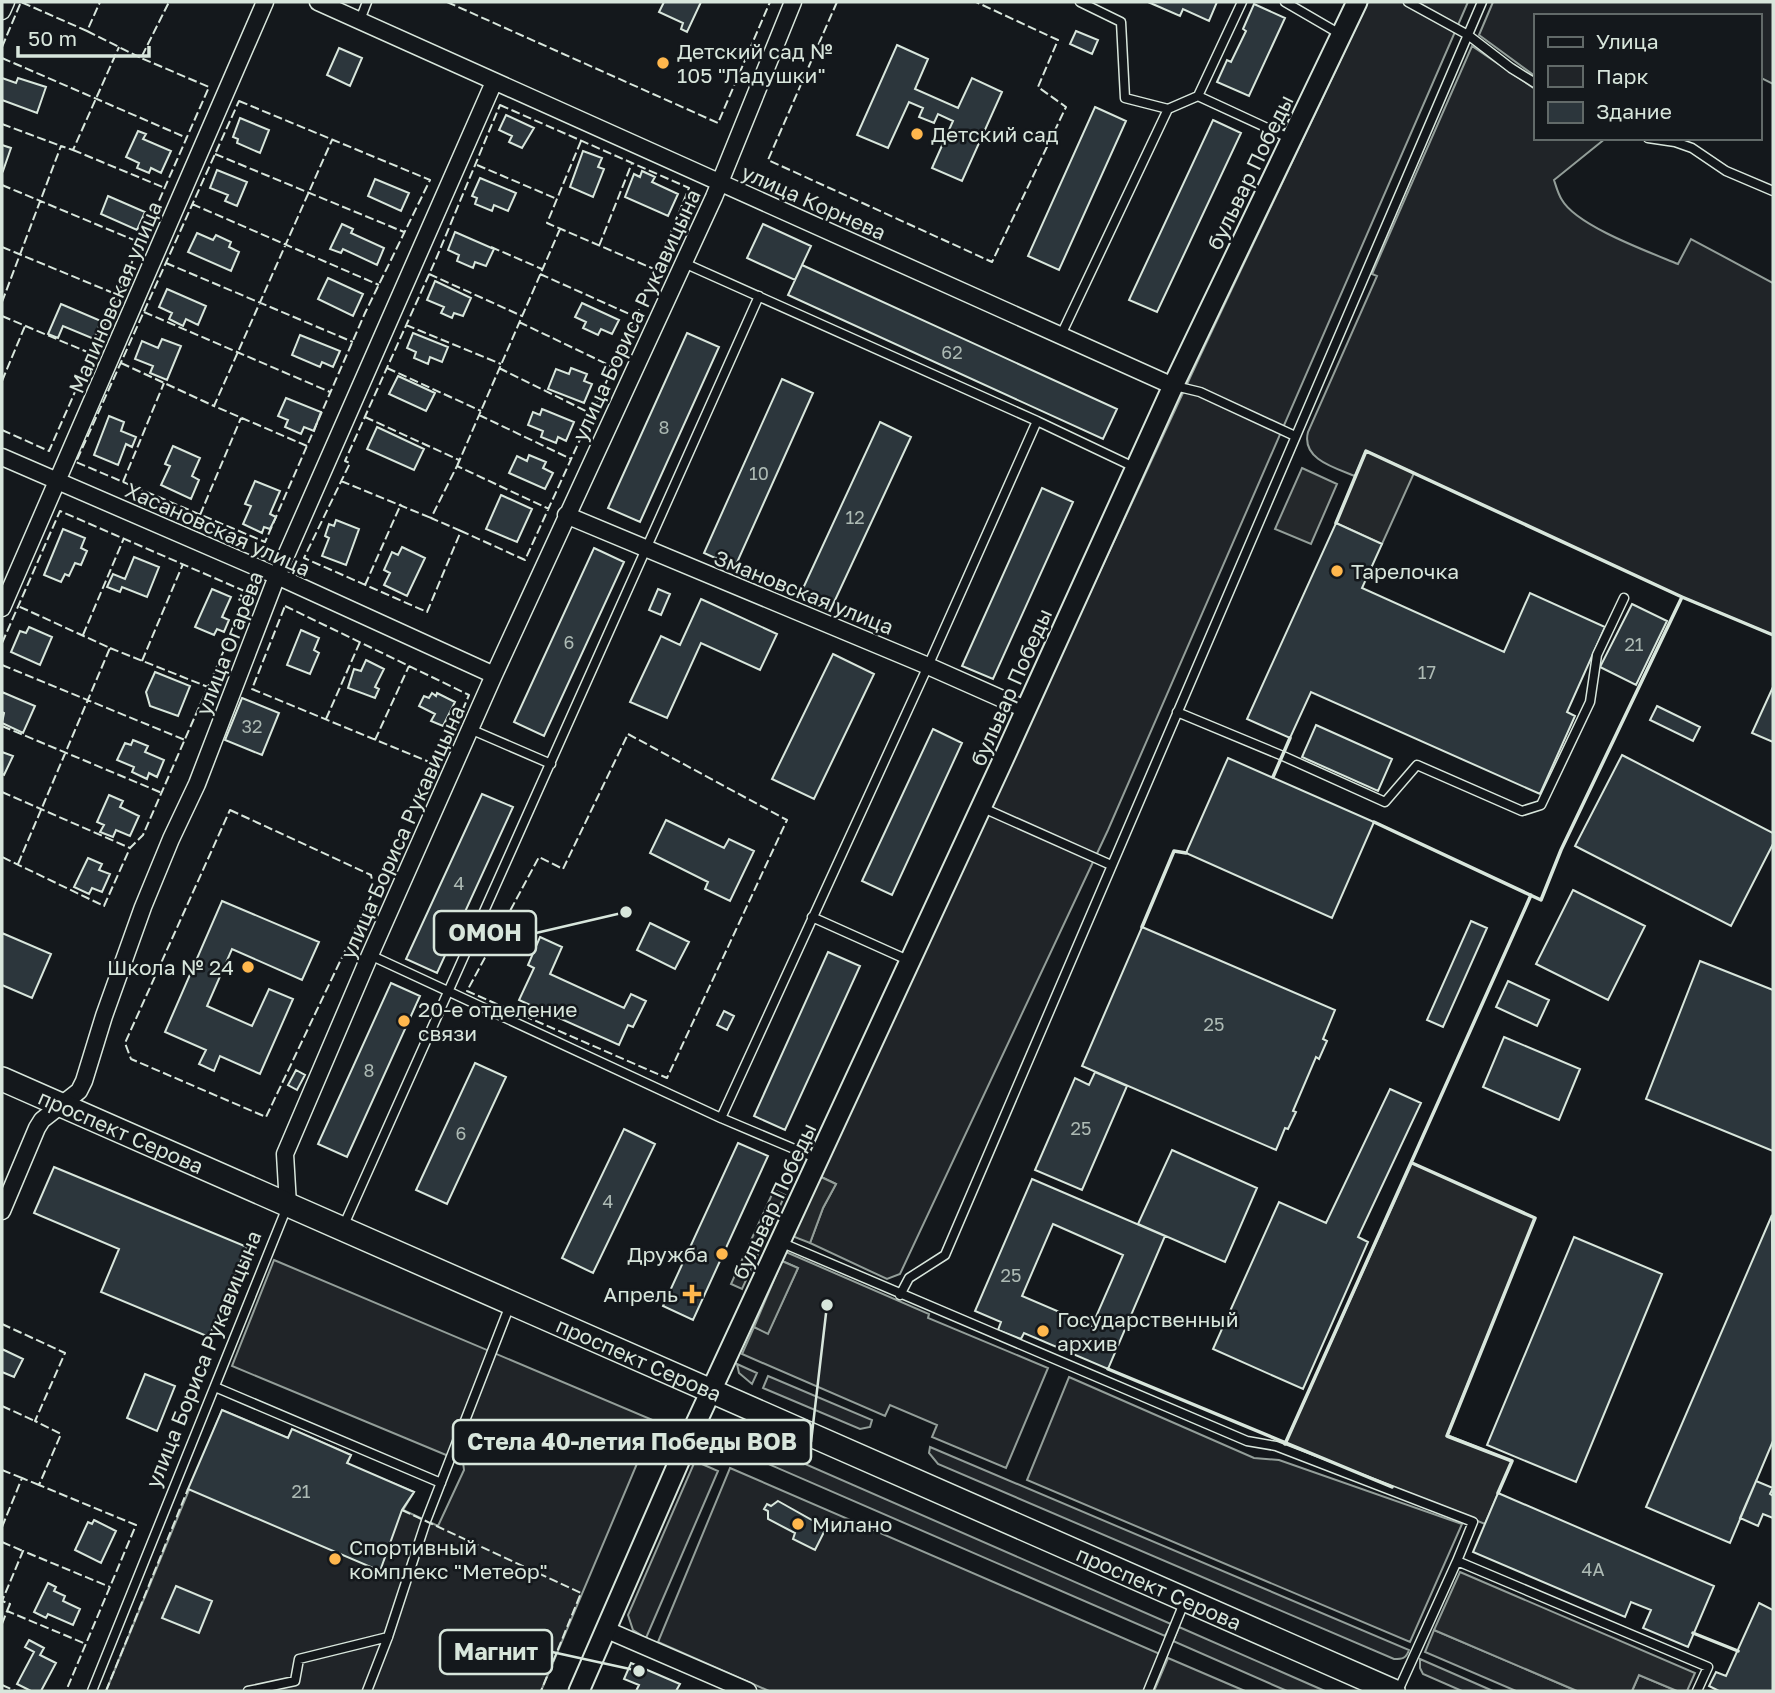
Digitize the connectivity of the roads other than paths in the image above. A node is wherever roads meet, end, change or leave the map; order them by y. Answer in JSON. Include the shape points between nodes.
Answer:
{"nodes":[{"id":1,"x":6,"y":2,"type":"edge"},
{"id":2,"x":265,"y":2,"type":"edge"},
{"id":3,"x":318,"y":2,"type":"edge"},
{"id":4,"x":368,"y":2,"type":"edge"},
{"id":5,"x":793,"y":2,"type":"edge"},
{"id":6,"x":1080,"y":2,"type":"edge"},
{"id":7,"x":1242,"y":2,"type":"edge"},
{"id":8,"x":1285,"y":2,"type":"edge"},
{"id":9,"x":1357,"y":2,"type":"edge"},
{"id":10,"x":1408,"y":2,"type":"edge"},
{"id":11,"x":1482,"y":2,"type":"edge"},
{"id":12,"x":2,"y":11,"type":"edge"},
{"id":13,"x":360,"y":20,"type":"junction"},
{"id":14,"x":1341,"y":35,"type":"junction"},
{"id":15,"x":1468,"y":35,"type":"junction"},
{"id":16,"x":494,"y":82,"type":"junction"},
{"id":17,"x":1534,"y":82,"type":"edge"},
{"id":18,"x":1198,"y":96,"type":"junction"},
{"id":19,"x":1168,"y":109,"type":"junction"},
{"id":20,"x":1291,"y":139,"type":"junction"},
{"id":21,"x":1662,"y":140,"type":"edge"},
{"id":22,"x":720,"y":183,"type":"junction"},
{"id":23,"x":1773,"y":191,"type":"edge"},
{"id":24,"x":684,"y":264,"type":"junction"},
{"id":25,"x":759,"y":296,"type":"junction"},
{"id":26,"x":1061,"y":335,"type":"junction"},
{"id":27,"x":1173,"y":386,"type":"junction"},
{"id":28,"x":1037,"y":421,"type":"junction"},
{"id":29,"x":1295,"y":436,"type":"junction"},
{"id":30,"x":2,"y":457,"type":"edge"},
{"id":31,"x":1136,"y":468,"type":"junction"},
{"id":32,"x":58,"y":482,"type":"junction"},
{"id":33,"x":566,"y":515,"type":"junction"},
{"id":34,"x":646,"y":550,"type":"junction"},
{"id":35,"x":277,"y":576,"type":"junction"},
{"id":36,"x":1624,"y":598,"type":"dead end"},
{"id":37,"x":2,"y":608,"type":"edge"},
{"id":38,"x":928,"y":666,"type":"junction"},
{"id":39,"x":494,"y":675,"type":"junction"},
{"id":40,"x":1025,"y":709,"type":"junction"},
{"id":41,"x":1177,"y":712,"type":"junction"},
{"id":42,"x":470,"y":729,"type":"junction"},
{"id":43,"x":551,"y":764,"type":"junction"},
{"id":44,"x":981,"y":807,"type":"junction"},
{"id":45,"x":1111,"y":866,"type":"junction"},
{"id":46,"x":812,"y":917,"type":"junction"},
{"id":47,"x":370,"y":955,"type":"junction"},
{"id":48,"x":910,"y":961,"type":"junction"},
{"id":49,"x":449,"y":992,"type":"junction"},
{"id":50,"x":2,"y":1079,"type":"edge"},
{"id":51,"x":62,"y":1106,"type":"junction"},
{"id":52,"x":721,"y":1118,"type":"junction"},
{"id":53,"x":818,"y":1159,"type":"junction"},
{"id":54,"x":288,"y":1205,"type":"junction"},
{"id":55,"x":2,"y":1211,"type":"edge"},
{"id":56,"x":342,"y":1229,"type":"junction"},
{"id":57,"x":779,"y":1242,"type":"junction"},
{"id":58,"x":900,"y":1295,"type":"junction"},
{"id":59,"x":511,"y":1302,"type":"junction"},
{"id":60,"x":215,"y":1387,"type":"junction"},
{"id":61,"x":711,"y":1392,"type":"junction"},
{"id":62,"x":441,"y":1483,"type":"junction"},
{"id":63,"x":1457,"y":1561,"type":"junction"},
{"id":64,"x":1185,"y":1600,"type":"junction"},
{"id":65,"x":607,"y":1630,"type":"junction"},
{"id":66,"x":388,"y":1637,"type":"junction"},
{"id":67,"x":92,"y":1691,"type":"edge"},
{"id":68,"x":248,"y":1691,"type":"edge"},
{"id":69,"x":367,"y":1691,"type":"edge"},
{"id":70,"x":579,"y":1691,"type":"edge"},
{"id":71,"x":748,"y":1691,"type":"edge"},
{"id":72,"x":1148,"y":1691,"type":"edge"},
{"id":73,"x":1396,"y":1691,"type":"edge"},
{"id":74,"x":1698,"y":1691,"type":"edge"}],
"edges":[{"from":1,"to":12,"type":"street"},
{"from":2,"to":32,"type":"street","name":"Малиновская улица"},
{"from":3,"to":13,"type":"street","name":"улица Корнева"},
{"from":4,"to":13,"type":"lane"},
{"from":5,"to":22,"type":"street","name":"улица Бориса Рукавицына"},
{"from":6,"to":19,"type":"lane","via":[[1121,22],[1125,98]]},
{"from":7,"to":18,"type":"lane"},
{"from":8,"to":14,"type":"lane"},
{"from":9,"to":14,"type":"street","name":"бульвар Победы"},
{"from":10,"to":15,"type":"lane"},
{"from":11,"to":15,"type":"lane"},
{"from":13,"to":16,"type":"street","name":"улица Корнева"},
{"from":14,"to":20,"type":"street","name":"бульвар Победы"},
{"from":15,"to":17,"type":"lane"},
{"from":15,"to":29,"type":"lane"},
{"from":16,"to":22,"type":"street","name":"улица Корнева"},
{"from":16,"to":35,"type":"street","name":"улица Огарёва"},
{"from":18,"to":19,"type":"lane"},
{"from":18,"to":20,"type":"lane"},
{"from":19,"to":26,"type":"lane"},
{"from":20,"to":27,"type":"street","name":"бульвар Победы"},
{"from":21,"to":23,"type":"lane","via":[[1692,148],[1726,171]]},
{"from":22,"to":24,"type":"street","name":"улица Бориса Рукавицына"},
{"from":22,"to":26,"type":"street","name":"улица Корнева"},
{"from":24,"to":25,"type":"lane"},
{"from":24,"to":33,"type":"street","name":"улица Бориса Рукавицына"},
{"from":25,"to":28,"type":"lane"},
{"from":25,"to":34,"type":"lane"},
{"from":26,"to":27,"type":"street","name":"улица Корнева"},
{"from":27,"to":29,"type":"lane","name":"улица Корнева","via":[[1200,391]]},
{"from":27,"to":31,"type":"street","name":"бульвар Победы"},
{"from":28,"to":31,"type":"lane"},
{"from":28,"to":38,"type":"lane"},
{"from":29,"to":41,"type":"lane"},
{"from":30,"to":32,"type":"street","name":"Хасановская улица"},
{"from":31,"to":40,"type":"street","name":"бульвар Победы"},
{"from":32,"to":35,"type":"street","name":"Хасановская улица"},
{"from":32,"to":37,"type":"street","name":"Малиновская улица"},
{"from":33,"to":34,"type":"street","name":"Змановская улица"},
{"from":33,"to":39,"type":"street","name":"улица Бориса Рукавицына"},
{"from":34,"to":38,"type":"street","name":"Змановская улица"},
{"from":34,"to":43,"type":"lane"},
{"from":35,"to":39,"type":"street","name":"Хасановская улица"},
{"from":35,"to":51,"type":"street","name":"улица Огарёва","via":[[144,907],[84,1081]]},
{"from":36,"to":41,"type":"lane","via":[[1597,655],[1590,702],[1553,782],[1541,805],[1522,811],[1417,765],[1385,802]]},
{"from":38,"to":40,"type":"street","name":"Змановская улица"},
{"from":38,"to":46,"type":"lane"},
{"from":39,"to":42,"type":"street","name":"улица Бориса Рукавицына"},
{"from":40,"to":44,"type":"street","name":"бульвар Победы"},
{"from":41,"to":45,"type":"lane"},
{"from":42,"to":43,"type":"lane"},
{"from":42,"to":47,"type":"street","name":"улица Бориса Рукавицына"},
{"from":43,"to":49,"type":"lane"},
{"from":44,"to":45,"type":"lane"},
{"from":44,"to":48,"type":"street","name":"бульвар Победы"},
{"from":45,"to":58,"type":"lane","via":[[945,1255],[909,1278]]},
{"from":46,"to":48,"type":"lane"},
{"from":46,"to":52,"type":"lane"},
{"from":47,"to":49,"type":"lane"},
{"from":47,"to":54,"type":"street","name":"улица Бориса Рукавицына","via":[[285,1154]]},
{"from":48,"to":53,"type":"street","name":"бульвар Победы"},
{"from":49,"to":52,"type":"lane"},
{"from":49,"to":56,"type":"lane"},
{"from":50,"to":51,"type":"main road","name":"проспект Серова"},
{"from":51,"to":54,"type":"main road","name":"проспект Серова"},
{"from":51,"to":55,"type":"street","name":"улица Огарёва","via":[[37,1128]]},
{"from":52,"to":53,"type":"lane"},
{"from":53,"to":57,"type":"street","name":"бульвар Победы"},
{"from":54,"to":56,"type":"main road","name":"проспект Серова"},
{"from":54,"to":60,"type":"lane","name":"улица Бориса Рукавицына"},
{"from":56,"to":59,"type":"main road","name":"проспект Серова"},
{"from":57,"to":58,"type":"lane"},
{"from":57,"to":61,"type":"street","name":"бульвар Победы"},
{"from":58,"to":63,"type":"lane","via":[[1247,1441],[1276,1446],[1473,1522]]},
{"from":59,"to":61,"type":"main road","name":"проспект Серова"},
{"from":59,"to":62,"type":"lane"},
{"from":60,"to":62,"type":"lane"},
{"from":60,"to":67,"type":"lane","name":"улица Бориса Рукавицына"},
{"from":61,"to":64,"type":"main road","name":"проспект Серова"},
{"from":61,"to":65,"type":"street","name":"бульвар Победы"},
{"from":62,"to":66,"type":"lane"},
{"from":63,"to":73,"type":"lane"},
{"from":63,"to":74,"type":"lane","via":[[1708,1667]]},
{"from":64,"to":72,"type":"lane"},
{"from":64,"to":73,"type":"main road","name":"проспект Серова"},
{"from":65,"to":70,"type":"street","name":"бульвар Победы"},
{"from":65,"to":71,"type":"street"},
{"from":66,"to":68,"type":"lane","via":[[299,1659],[295,1681]]},
{"from":66,"to":69,"type":"lane"}]}
